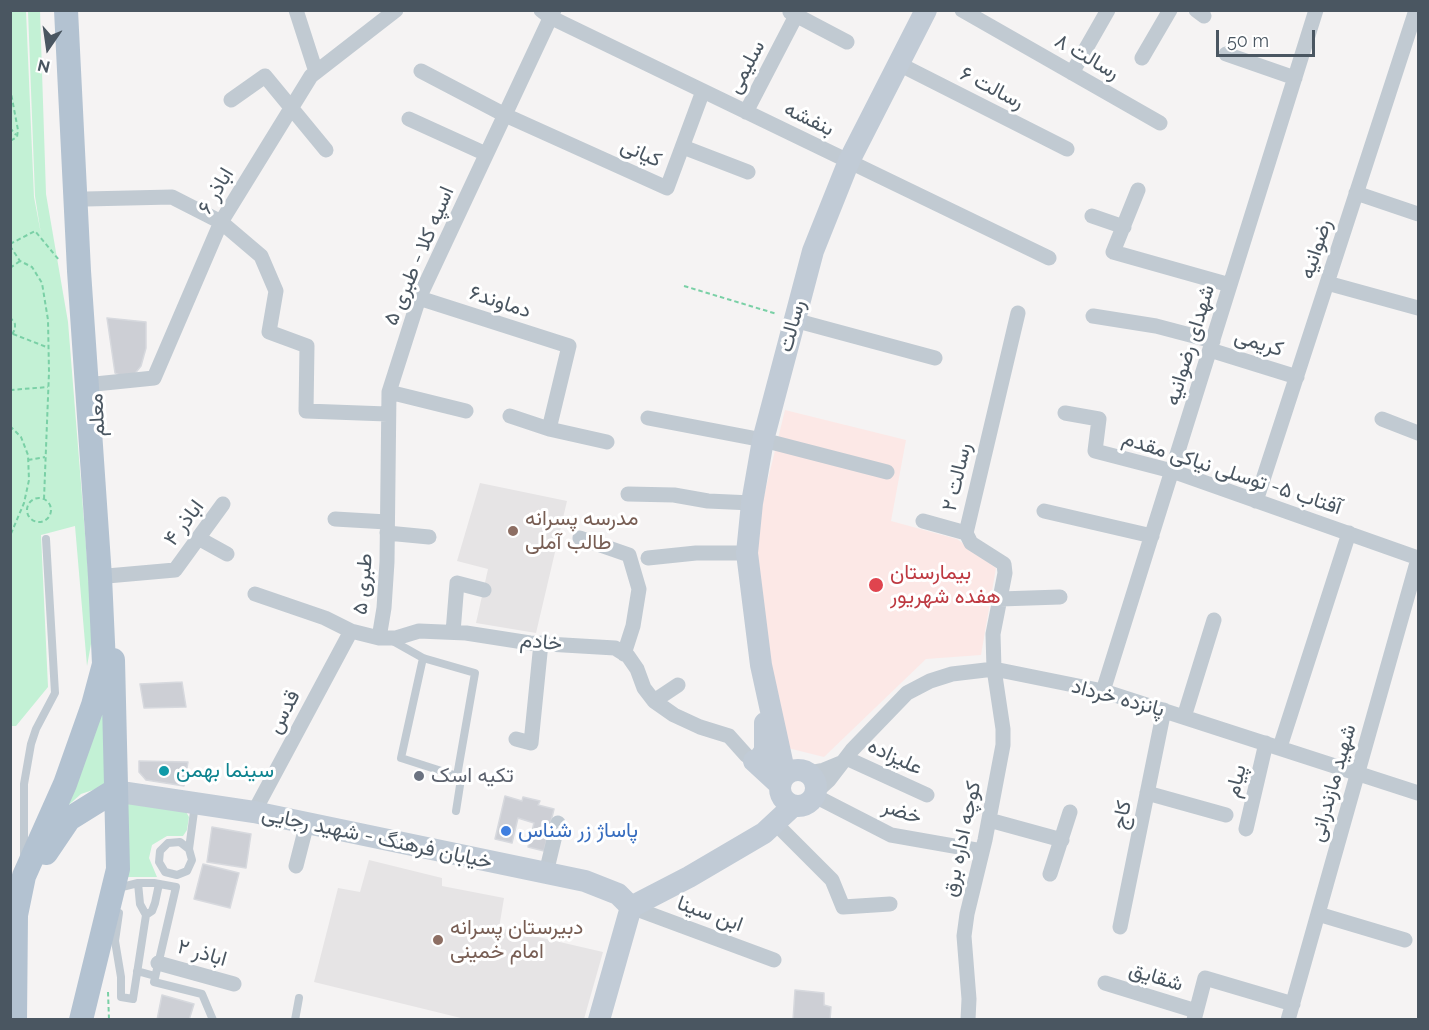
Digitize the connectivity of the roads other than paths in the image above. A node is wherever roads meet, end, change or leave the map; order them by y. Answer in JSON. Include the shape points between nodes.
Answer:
{"nodes":[{"id":1,"x":66,"y":10,"type":"edge"},
{"id":2,"x":82,"y":10,"type":"edge"},
{"id":3,"x":296,"y":10,"type":"edge"},
{"id":4,"x":396,"y":10,"type":"edge"},
{"id":5,"x":926,"y":10,"type":"edge"},
{"id":6,"x":962,"y":10,"type":"edge"},
{"id":7,"x":1108,"y":10,"type":"edge"},
{"id":8,"x":1170,"y":10,"type":"edge"},
{"id":9,"x":1316,"y":10,"type":"edge"},
{"id":10,"x":1416,"y":10,"type":"edge"},
{"id":11,"x":794,"y":12,"type":"edge"},
{"id":12,"x":548,"y":13,"type":"edge"},
{"id":13,"x":847,"y":42,"type":"dead end"},
{"id":14,"x":1226,"y":54,"type":"dead end"},
{"id":15,"x":1142,"y":58,"type":"dead end"},
{"id":16,"x":899,"y":64,"type":"junction"},
{"id":17,"x":421,"y":71,"type":"dead end"},
{"id":18,"x":316,"y":72,"type":"junction"},
{"id":19,"x":1071,"y":73,"type":"junction"},
{"id":20,"x":1295,"y":78,"type":"junction"},
{"id":21,"x":703,"y":91,"type":"junction"},
{"id":22,"x":231,"y":100,"type":"dead end"},
{"id":23,"x":291,"y":108,"type":"junction"},
{"id":24,"x":746,"y":112,"type":"junction"},
{"id":25,"x":505,"y":114,"type":"junction"},
{"id":26,"x":409,"y":119,"type":"dead end"},
{"id":27,"x":1160,"y":123,"type":"dead end"},
{"id":28,"x":683,"y":147,"type":"junction"},
{"id":29,"x":1067,"y":149,"type":"dead end"},
{"id":30,"x":326,"y":150,"type":"dead end"},
{"id":31,"x":486,"y":154,"type":"junction"},
{"id":32,"x":849,"y":161,"type":"junction"},
{"id":33,"x":748,"y":172,"type":"dead end"},
{"id":34,"x":1138,"y":190,"type":"dead end"},
{"id":35,"x":1356,"y":193,"type":"junction"},
{"id":36,"x":86,"y":200,"type":"junction"},
{"id":37,"x":1419,"y":214,"type":"edge"},
{"id":38,"x":1092,"y":216,"type":"dead end"},
{"id":39,"x":221,"y":222,"type":"junction"},
{"id":40,"x":1124,"y":227,"type":"junction"},
{"id":41,"x":1049,"y":258,"type":"dead end"},
{"id":42,"x":1327,"y":283,"type":"junction"},
{"id":43,"x":1230,"y":285,"type":"junction"},
{"id":44,"x":419,"y":298,"type":"junction"},
{"id":45,"x":1419,"y":308,"type":"edge"},
{"id":46,"x":1018,"y":313,"type":"dead end"},
{"id":47,"x":1093,"y":316,"type":"dead end"},
{"id":48,"x":794,"y":320,"type":"junction"},
{"id":49,"x":1211,"y":346,"type":"junction"},
{"id":50,"x":935,"y":358,"type":"dead end"},
{"id":51,"x":1297,"y":377,"type":"junction"},
{"id":52,"x":95,"y":384,"type":"junction"},
{"id":53,"x":389,"y":392,"type":"junction"},
{"id":54,"x":466,"y":411,"type":"dead end"},
{"id":55,"x":1065,"y":413,"type":"dead end"},
{"id":56,"x":387,"y":414,"type":"junction"},
{"id":57,"x":510,"y":416,"type":"dead end"},
{"id":58,"x":648,"y":418,"type":"dead end"},
{"id":59,"x":1383,"y":419,"type":"dead end"},
{"id":60,"x":549,"y":429,"type":"junction"},
{"id":61,"x":1419,"y":433,"type":"edge"},
{"id":62,"x":763,"y":440,"type":"junction"},
{"id":63,"x":607,"y":442,"type":"dead end"},
{"id":64,"x":1172,"y":471,"type":"junction"},
{"id":65,"x":887,"y":472,"type":"dead end"},
{"id":66,"x":628,"y":494,"type":"dead end"},
{"id":67,"x":1256,"y":501,"type":"junction"},
{"id":68,"x":752,"y":502,"type":"junction"},
{"id":69,"x":224,"y":504,"type":"dead end"},
{"id":70,"x":1044,"y":511,"type":"dead end"},
{"id":71,"x":335,"y":519,"type":"dead end"},
{"id":72,"x":923,"y":521,"type":"dead end"},
{"id":73,"x":387,"y":527,"type":"junction"},
{"id":74,"x":966,"y":533,"type":"junction"},
{"id":75,"x":1349,"y":533,"type":"junction"},
{"id":76,"x":1152,"y":536,"type":"junction"},
{"id":77,"x":429,"y":537,"type":"dead end"},
{"id":78,"x":198,"y":538,"type":"junction"},
{"id":79,"x":580,"y":538,"type":"dead end"},
{"id":80,"x":46,"y":539,"type":"dead end"},
{"id":81,"x":747,"y":553,"type":"junction"},
{"id":82,"x":227,"y":554,"type":"dead end"},
{"id":83,"x":648,"y":558,"type":"dead end"},
{"id":84,"x":1419,"y":558,"type":"edge"},
{"id":85,"x":107,"y":576,"type":"junction"},
{"id":86,"x":483,"y":590,"type":"dead end"},
{"id":87,"x":255,"y":594,"type":"dead end"},
{"id":88,"x":1060,"y":597,"type":"dead end"},
{"id":89,"x":1000,"y":599,"type":"junction"},
{"id":90,"x":1214,"y":620,"type":"dead end"},
{"id":91,"x":351,"y":631,"type":"junction"},
{"id":92,"x":453,"y":632,"type":"junction"},
{"id":93,"x":383,"y":638,"type":"junction"},
{"id":94,"x":541,"y":643,"type":"junction"},
{"id":95,"x":624,"y":654,"type":"junction"},
{"id":96,"x":423,"y":658,"type":"junction"},
{"id":97,"x":762,"y":665,"type":"junction"},
{"id":98,"x":994,"y":669,"type":"junction"},
{"id":99,"x":678,"y":685,"type":"dead end"},
{"id":100,"x":1103,"y":691,"type":"junction"},
{"id":101,"x":654,"y":701,"type":"junction"},
{"id":102,"x":1164,"y":710,"type":"junction"},
{"id":103,"x":1184,"y":717,"type":"junction"},
{"id":104,"x":516,"y":739,"type":"dead end"},
{"id":105,"x":1273,"y":745,"type":"junction"},
{"id":106,"x":754,"y":760,"type":"junction"},
{"id":107,"x":843,"y":760,"type":"junction"},
{"id":108,"x":1358,"y":773,"type":"junction"},
{"id":109,"x":457,"y":776,"type":"junction"},
{"id":110,"x":783,"y":780,"type":"junction"},
{"id":111,"x":813,"y":787,"type":"junction"},
{"id":112,"x":114,"y":791,"type":"junction"},
{"id":113,"x":1147,"y":793,"type":"junction"},
{"id":114,"x":1419,"y":794,"type":"edge"},
{"id":115,"x":927,"y":795,"type":"dead end"},
{"id":116,"x":195,"y":803,"type":"junction"},
{"id":117,"x":793,"y":806,"type":"junction"},
{"id":118,"x":456,"y":811,"type":"dead end"},
{"id":119,"x":254,"y":812,"type":"junction"},
{"id":120,"x":1070,"y":812,"type":"dead end"},
{"id":121,"x":1226,"y":815,"type":"dead end"},
{"id":122,"x":989,"y":820,"type":"junction"},
{"id":123,"x":307,"y":823,"type":"junction"},
{"id":124,"x":558,"y":823,"type":"dead end"},
{"id":125,"x":775,"y":823,"type":"junction"},
{"id":126,"x":1246,"y":829,"type":"dead end"},
{"id":127,"x":1062,"y":840,"type":"junction"},
{"id":128,"x":189,"y":849,"type":"junction"},
{"id":129,"x":982,"y":851,"type":"junction"},
{"id":130,"x":296,"y":866,"type":"dead end"},
{"id":131,"x":546,"y":873,"type":"junction"},
{"id":132,"x":1050,"y":874,"type":"dead end"},
{"id":133,"x":24,"y":876,"type":"junction"},
{"id":134,"x":118,"y":879,"type":"junction"},
{"id":135,"x":138,"y":883,"type":"junction"},
{"id":136,"x":159,"y":884,"type":"junction"},
{"id":137,"x":890,"y":904,"type":"dead end"},
{"id":138,"x":631,"y":907,"type":"junction"},
{"id":139,"x":1318,"y":914,"type":"junction"},
{"id":140,"x":146,"y":915,"type":"junction"},
{"id":141,"x":1120,"y":927,"type":"dead end"},
{"id":142,"x":1405,"y":940,"type":"dead end"},
{"id":143,"x":774,"y":960,"type":"dead end"},
{"id":144,"x":16,"y":962,"type":"junction"},
{"id":145,"x":137,"y":971,"type":"junction"},
{"id":146,"x":155,"y":974,"type":"junction"},
{"id":147,"x":1104,"y":983,"type":"dead end"},
{"id":148,"x":234,"y":984,"type":"dead end"},
{"id":149,"x":606,"y":996,"type":"junction"},
{"id":150,"x":300,"y":998,"type":"dead end"},
{"id":151,"x":1293,"y":1004,"type":"junction"},
{"id":152,"x":1195,"y":1015,"type":"edge"},
{"id":153,"x":15,"y":1020,"type":"edge"},
{"id":154,"x":81,"y":1020,"type":"edge"},
{"id":155,"x":213,"y":1020,"type":"edge"},
{"id":156,"x":295,"y":1020,"type":"edge"},
{"id":157,"x":599,"y":1020,"type":"edge"},
{"id":158,"x":615,"y":1020,"type":"edge"},
{"id":159,"x":968,"y":1020,"type":"edge"},
{"id":160,"x":1288,"y":1020,"type":"edge"}],
"edges":[{"from":1,"to":133,"type":"main road","name":"معلم","via":[[72,269],[100,577],[104,664],[65,784]]},
{"from":2,"to":36,"type":"main road","name":"معلم"},
{"from":3,"to":18,"type":"street"},
{"from":4,"to":18,"type":"street","name":"اباذر ۶"},
{"from":5,"to":16,"type":"main road","name":"رسالت"},
{"from":6,"to":19,"type":"street","name":"رسالت ۸"},
{"from":7,"to":19,"type":"street"},
{"from":8,"to":15,"type":"street"},
{"from":9,"to":20,"type":"street","name":"شهدای رضوانیه"},
{"from":10,"to":35,"type":"street","name":"رضوانیه"},
{"from":11,"to":13,"type":"street"},
{"from":11,"to":24,"type":"street","name":"سلیمی"},
{"from":12,"to":21,"type":"street","name":"بنفشه"},
{"from":12,"to":25,"type":"street","name":"اسپه کلا - طبری ۵"},
{"from":14,"to":20,"type":"street"},
{"from":16,"to":29,"type":"street","name":"رسالت ۶"},
{"from":16,"to":32,"type":"main road","name":"رسالت"},
{"from":17,"to":25,"type":"street"},
{"from":18,"to":23,"type":"street","name":"اباذر ۶"},
{"from":19,"to":27,"type":"street","name":"رسالت ۸"},
{"from":20,"to":43,"type":"street","name":"شهدای رضوانیه"},
{"from":21,"to":24,"type":"street","name":"بنفشه"},
{"from":21,"to":28,"type":"street","name":"کیانی"},
{"from":22,"to":23,"type":"street","via":[[265,76]]},
{"from":23,"to":30,"type":"street"},
{"from":23,"to":39,"type":"street","name":"اباذر ۶"},
{"from":24,"to":32,"type":"street","name":"بنفشه"},
{"from":25,"to":28,"type":"street","name":"کیانی","via":[[667,188]]},
{"from":25,"to":31,"type":"street","name":"اسپه کلا - طبری ۵"},
{"from":26,"to":31,"type":"street"},
{"from":28,"to":33,"type":"street"},
{"from":31,"to":44,"type":"street","name":"اسپه کلا - طبری ۵"},
{"from":32,"to":41,"type":"street","name":"بنفشه"},
{"from":32,"to":48,"type":"main road","name":"رسالت","via":[[813,251]]},
{"from":34,"to":40,"type":"street"},
{"from":35,"to":37,"type":"street"},
{"from":35,"to":42,"type":"street","name":"رضوانیه"},
{"from":36,"to":39,"type":"street","via":[[172,196]]},
{"from":36,"to":52,"type":"main road","name":"معلم"},
{"from":38,"to":40,"type":"street"},
{"from":39,"to":52,"type":"street","name":"اباذر ۶","via":[[154,378]]},
{"from":39,"to":56,"type":"street","via":[[261,256],[276,291],[270,332],[307,346],[306,411]]},
{"from":40,"to":43,"type":"street","via":[[1113,252]]},
{"from":42,"to":45,"type":"street"},
{"from":42,"to":51,"type":"street","name":"رضوانیه"},
{"from":43,"to":49,"type":"street","name":"شهدای رضوانیه"},
{"from":44,"to":53,"type":"street","name":"اسپه کلا - طبری ۵"},
{"from":44,"to":60,"type":"street","name":"دماوند۶","via":[[569,346]]},
{"from":46,"to":74,"type":"street","name":"رسالت ۲"},
{"from":47,"to":49,"type":"street","name":"کریمی","via":[[1156,326]]},
{"from":48,"to":50,"type":"street"},
{"from":48,"to":62,"type":"main road","name":"رسالت"},
{"from":49,"to":51,"type":"street","name":"کریمی"},
{"from":49,"to":64,"type":"street","name":"شهدای رضوانیه"},
{"from":51,"to":67,"type":"street","name":"رضوانیه"},
{"from":52,"to":85,"type":"main road","name":"معلم"},
{"from":53,"to":54,"type":"street"},
{"from":53,"to":56,"type":"street","name":"اسپه کلا - طبری ۵"},
{"from":55,"to":64,"type":"street","name":"آفتاب ۵- توسلی نیاکی مقدم","via":[[1099,420],[1095,451]]},
{"from":56,"to":73,"type":"street","name":"اسپه کلا - طبری ۵"},
{"from":57,"to":60,"type":"street"},
{"from":58,"to":62,"type":"street"},
{"from":59,"to":61,"type":"street"},
{"from":60,"to":63,"type":"street"},
{"from":62,"to":65,"type":"street"},
{"from":62,"to":68,"type":"main road","name":"رسالت"},
{"from":64,"to":67,"type":"street","name":"آفتاب ۵- توسلی نیاکی مقدم"},
{"from":64,"to":76,"type":"street","name":"شهدای رضوانیه"},
{"from":66,"to":68,"type":"street"},
{"from":67,"to":75,"type":"street","name":"آفتاب ۵- توسلی نیاکی مقدم"},
{"from":68,"to":81,"type":"main road","name":"رسالت"},
{"from":69,"to":78,"type":"street","name":"اباذر ۴"},
{"from":70,"to":76,"type":"street"},
{"from":71,"to":73,"type":"street"},
{"from":72,"to":74,"type":"street"},
{"from":73,"to":77,"type":"street"},
{"from":73,"to":93,"type":"street","name":"طبری ۵"},
{"from":74,"to":89,"type":"street","name":"رسالت ۲","via":[[972,543],[1004,564]]},
{"from":75,"to":84,"type":"street","name":"آفتاب ۵- توسلی نیاکی مقدم"},
{"from":75,"to":105,"type":"street","name":"پیام"},
{"from":76,"to":100,"type":"street","name":"شهدای رضوانیه"},
{"from":78,"to":82,"type":"street"},
{"from":78,"to":85,"type":"street","name":"اباذر ۴","via":[[175,570]]},
{"from":79,"to":95,"type":"street","via":[[628,555],[639,589]]},
{"from":80,"to":133,"type":"lane","via":[[55,693],[36,729],[24,784]]},
{"from":81,"to":83,"type":"street"},
{"from":81,"to":97,"type":"main road","name":"رسالت"},
{"from":84,"to":108,"type":"street","name":"شهید مازندرانی"},
{"from":85,"to":112,"type":"main road","name":"معلم","via":[[113,662]]},
{"from":86,"to":92,"type":"street","via":[[457,583]]},
{"from":87,"to":91,"type":"street","name":"خادم"},
{"from":88,"to":89,"type":"street"},
{"from":89,"to":98,"type":"street","name":"رسالت ۲","via":[[993,634]]},
{"from":90,"to":103,"type":"street"},
{"from":91,"to":93,"type":"street","name":"خادم"},
{"from":91,"to":119,"type":"street","name":"قدس"},
{"from":92,"to":93,"type":"street","name":"خادم","via":[[420,631]]},
{"from":92,"to":94,"type":"street","name":"خادم"},
{"from":93,"to":96,"type":"lane"},
{"from":94,"to":95,"type":"street","name":"خادم","via":[[615,648]]},
{"from":94,"to":104,"type":"street","via":[[531,743]]},
{"from":95,"to":101,"type":"street"},
{"from":96,"to":109,"type":"lane","via":[[475,673]]},
{"from":96,"to":109,"type":"lane","via":[[401,758]]},
{"from":97,"to":106,"type":"main road","name":"رسالت","via":[[759,686],[765,751]]},
{"from":97,"to":110,"type":"main road","name":"رسالت"},
{"from":98,"to":100,"type":"street","name":"پانزده خرداد"},
{"from":98,"to":107,"type":"street","name":"پانزده خرداد","via":[[952,674],[907,693]]},
{"from":98,"to":122,"type":"street","name":"کوچه اداره برق","via":[[1003,745]]},
{"from":99,"to":101,"type":"street"},
{"from":100,"to":102,"type":"street","name":"پانزده خرداد"},
{"from":101,"to":106,"type":"street","via":[[674,715],[729,736]]},
{"from":102,"to":103,"type":"street","name":"پانزده خرداد"},
{"from":102,"to":113,"type":"street","name":"کاج"},
{"from":103,"to":105,"type":"street","name":"پانزده خرداد"},
{"from":105,"to":108,"type":"street","name":"پانزده خرداد"},
{"from":105,"to":126,"type":"street","name":"پیام"},
{"from":106,"to":110,"type":"main road"},
{"from":107,"to":111,"type":"street","name":"پانزده خرداد","via":[[829,780]]},
{"from":107,"to":115,"type":"street","name":"علیزاده"},
{"from":108,"to":114,"type":"street","name":"پانزده خرداد"},
{"from":108,"to":139,"type":"street","name":"شهید مازندرانی"},
{"from":109,"to":118,"type":"lane","via":[[461,779]]},
{"from":110,"to":111,"type":"main road","via":[[796,770]]},
{"from":110,"to":117,"type":"main road","via":[[781,794]]},
{"from":111,"to":117,"type":"main road","via":[[806,805]]},
{"from":111,"to":129,"type":"street","name":"خضر","via":[[891,836]]},
{"from":112,"to":116,"type":"main road","name":"خیابان فرهنگ - شهید رجایی"},
{"from":112,"to":134,"type":"main road","name":"معلم"},
{"from":112,"to":144,"type":"main road","via":[[69,819],[43,857],[30,891]]},
{"from":113,"to":121,"type":"street"},
{"from":113,"to":141,"type":"street","name":"کاج"},
{"from":116,"to":119,"type":"main road","name":"خیابان فرهنگ - شهید رجایی"},
{"from":116,"to":128,"type":"lane"},
{"from":117,"to":125,"type":"main road"},
{"from":119,"to":123,"type":"main road","name":"خیابان فرهنگ - شهید رجایی"},
{"from":120,"to":127,"type":"street"},
{"from":122,"to":127,"type":"street"},
{"from":122,"to":129,"type":"street","name":"کوچه اداره برق"},
{"from":123,"to":130,"type":"street"},
{"from":123,"to":131,"type":"main road","name":"خیابان فرهنگ - شهید رجایی"},
{"from":124,"to":131,"type":"street"},
{"from":125,"to":137,"type":"street","via":[[832,880],[843,907]]},
{"from":125,"to":138,"type":"main road","via":[[689,877]]},
{"from":127,"to":132,"type":"street"},
{"from":128,"to":128,"type":"lane","via":[[180,842],[168,843],[160,851],[159,862],[165,872],[177,875],[187,870],[192,860]]},
{"from":129,"to":159,"type":"street","name":"کوچه اداره برق","via":[[964,936]]},
{"from":131,"to":138,"type":"main road","name":"خیابان فرهنگ - شهید رجایی","via":[[600,885],[618,894]]},
{"from":133,"to":144,"type":"main road","name":"معلم","via":[[16,915]]},
{"from":134,"to":135,"type":"lane"},
{"from":134,"to":145,"type":"lane","via":[[115,941],[121,997],[133,999]]},
{"from":134,"to":154,"type":"main road","name":"معلم"},
{"from":135,"to":136,"type":"lane"},
{"from":135,"to":140,"type":"lane","via":[[140,904]]},
{"from":136,"to":140,"type":"lane","via":[[152,911]]},
{"from":136,"to":146,"type":"lane","via":[[176,887]]},
{"from":138,"to":143,"type":"street","name":"ابن سینا"},
{"from":138,"to":149,"type":"main road"},
{"from":139,"to":142,"type":"street"},
{"from":139,"to":151,"type":"street","name":"شهید مازندرانی"},
{"from":140,"to":145,"type":"lane"},
{"from":144,"to":153,"type":"main road"},
{"from":145,"to":146,"type":"lane"},
{"from":146,"to":148,"type":"street","name":"اباذر ۲"},
{"from":146,"to":155,"type":"lane","via":[[202,994]]},
{"from":147,"to":152,"type":"street","name":"شقایق"},
{"from":149,"to":157,"type":"main road"},
{"from":149,"to":158,"type":"main road"},
{"from":150,"to":156,"type":"lane"},
{"from":151,"to":152,"type":"street","via":[[1205,978]]},
{"from":151,"to":160,"type":"street","name":"شهید مازندرانی"}]}
